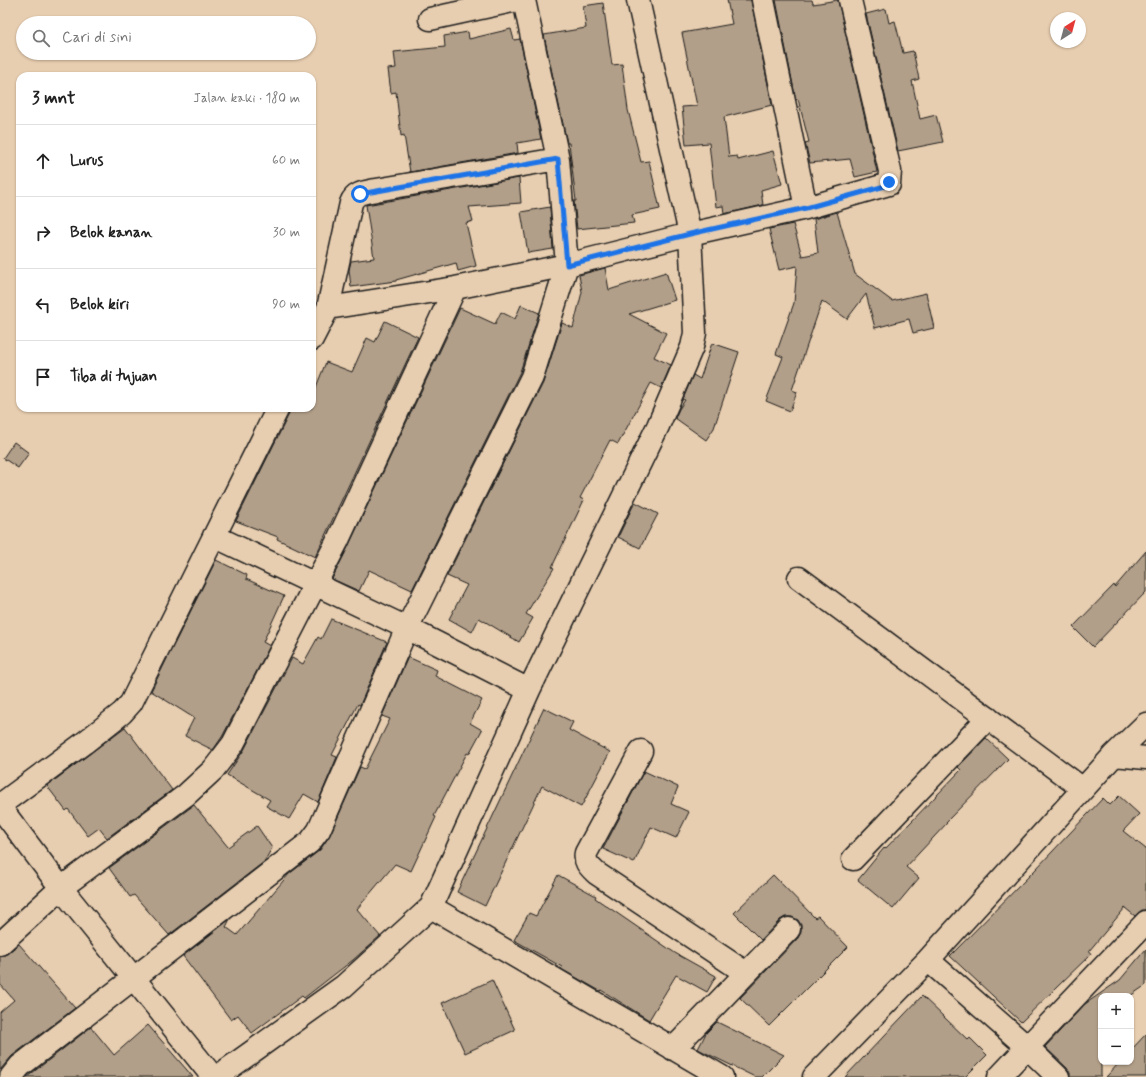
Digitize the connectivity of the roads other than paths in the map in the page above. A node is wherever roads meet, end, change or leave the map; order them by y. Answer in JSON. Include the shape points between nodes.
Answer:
{"nodes":[{"id":1,"x":517,"y":0,"type":"edge"},
{"id":2,"x":524,"y":0,"type":"edge"},
{"id":3,"x":638,"y":0,"type":"edge"},
{"id":4,"x":763,"y":0,"type":"edge"},
{"id":5,"x":850,"y":0,"type":"edge"},
{"id":6,"x":430,"y":20,"type":"dead end"},
{"id":7,"x":558,"y":159,"type":"junction"},
{"id":8,"x":806,"y":208,"type":"junction"},
{"id":9,"x":690,"y":234,"type":"junction"},
{"id":10,"x":567,"y":265,"type":"junction"},
{"id":11,"x":455,"y":288,"type":"junction"},
{"id":12,"x":328,"y":308,"type":"junction"},
{"id":13,"x":316,"y":331,"type":"edge"},
{"id":14,"x":276,"y":412,"type":"edge"},
{"id":15,"x":214,"y":536,"type":"junction"},
{"id":16,"x":799,"y":578,"type":"dead end"},
{"id":17,"x":316,"y":584,"type":"junction"},
{"id":18,"x":407,"y":628,"type":"junction"},
{"id":19,"x":529,"y":690,"type":"junction"},
{"id":20,"x":988,"y":718,"type":"junction"},
{"id":21,"x":1146,"y":724,"type":"edge"},
{"id":22,"x":641,"y":751,"type":"dead end"},
{"id":23,"x":1114,"y":755,"type":"junction"},
{"id":24,"x":1146,"y":758,"type":"edge"},
{"id":25,"x":1083,"y":789,"type":"junction"},
{"id":26,"x":0,"y":806,"type":"edge"},
{"id":27,"x":853,"y":859,"type":"dead end"},
{"id":28,"x":61,"y":888,"type":"junction"},
{"id":29,"x":431,"y":907,"type":"junction"},
{"id":30,"x":1146,"y":922,"type":"edge"},
{"id":31,"x":789,"y":929,"type":"dead end"},
{"id":32,"x":0,"y":944,"type":"edge"},
{"id":33,"x":928,"y":960,"type":"junction"},
{"id":34,"x":746,"y":973,"type":"junction"},
{"id":35,"x":134,"y":978,"type":"junction"},
{"id":36,"x":1027,"y":1048,"type":"junction"},
{"id":37,"x":673,"y":1049,"type":"junction"},
{"id":38,"x":11,"y":1077,"type":"edge"},
{"id":39,"x":213,"y":1077,"type":"edge"},
{"id":40,"x":218,"y":1077,"type":"edge"},
{"id":41,"x":722,"y":1077,"type":"edge"},
{"id":42,"x":814,"y":1077,"type":"edge"},
{"id":43,"x":999,"y":1077,"type":"edge"},
{"id":44,"x":1058,"y":1077,"type":"edge"}],
"edges":[{"from":1,"to":6,"type":"street"},
{"from":2,"to":7,"type":"street"},
{"from":3,"to":9,"type":"street"},
{"from":4,"to":8,"type":"street"},
{"from":5,"to":8,"type":"street","via":[[890,171],[890,182],[885,186]]},
{"from":7,"to":10,"type":"street"},
{"from":7,"to":12,"type":"street","via":[[357,195],[352,199]]},
{"from":8,"to":9,"type":"street"},
{"from":9,"to":10,"type":"street"},
{"from":9,"to":19,"type":"street","via":[[695,334],[692,347],[658,426]]},
{"from":10,"to":11,"type":"street"},
{"from":10,"to":18,"type":"street","via":[[532,377]]},
{"from":11,"to":12,"type":"street"},
{"from":11,"to":17,"type":"street"},
{"from":12,"to":13,"type":"street"},
{"from":14,"to":15,"type":"street"},
{"from":15,"to":17,"type":"street"},
{"from":15,"to":26,"type":"street","via":[[131,703],[84,744]]},
{"from":16,"to":20,"type":"street"},
{"from":17,"to":18,"type":"street"},
{"from":17,"to":28,"type":"street","via":[[233,744],[213,770],[186,795]]},
{"from":18,"to":19,"type":"street"},
{"from":18,"to":35,"type":"street","via":[[319,830],[310,842]]},
{"from":19,"to":29,"type":"street"},
{"from":20,"to":25,"type":"street"},
{"from":20,"to":27,"type":"street"},
{"from":21,"to":23,"type":"street"},
{"from":22,"to":34,"type":"street","via":[[586,853],[588,865]]},
{"from":23,"to":24,"type":"street"},
{"from":23,"to":25,"type":"street"},
{"from":25,"to":33,"type":"street"},
{"from":26,"to":28,"type":"street"},
{"from":28,"to":32,"type":"street"},
{"from":28,"to":35,"type":"street"},
{"from":29,"to":37,"type":"street"},
{"from":29,"to":40,"type":"street","via":[[344,986]]},
{"from":30,"to":36,"type":"street"},
{"from":31,"to":34,"type":"street"},
{"from":33,"to":36,"type":"street"},
{"from":33,"to":42,"type":"street"},
{"from":34,"to":37,"type":"street"},
{"from":35,"to":38,"type":"street","via":[[20,1066]]},
{"from":35,"to":39,"type":"street"},
{"from":36,"to":43,"type":"street"},
{"from":36,"to":44,"type":"street"},
{"from":37,"to":41,"type":"street"}]}
